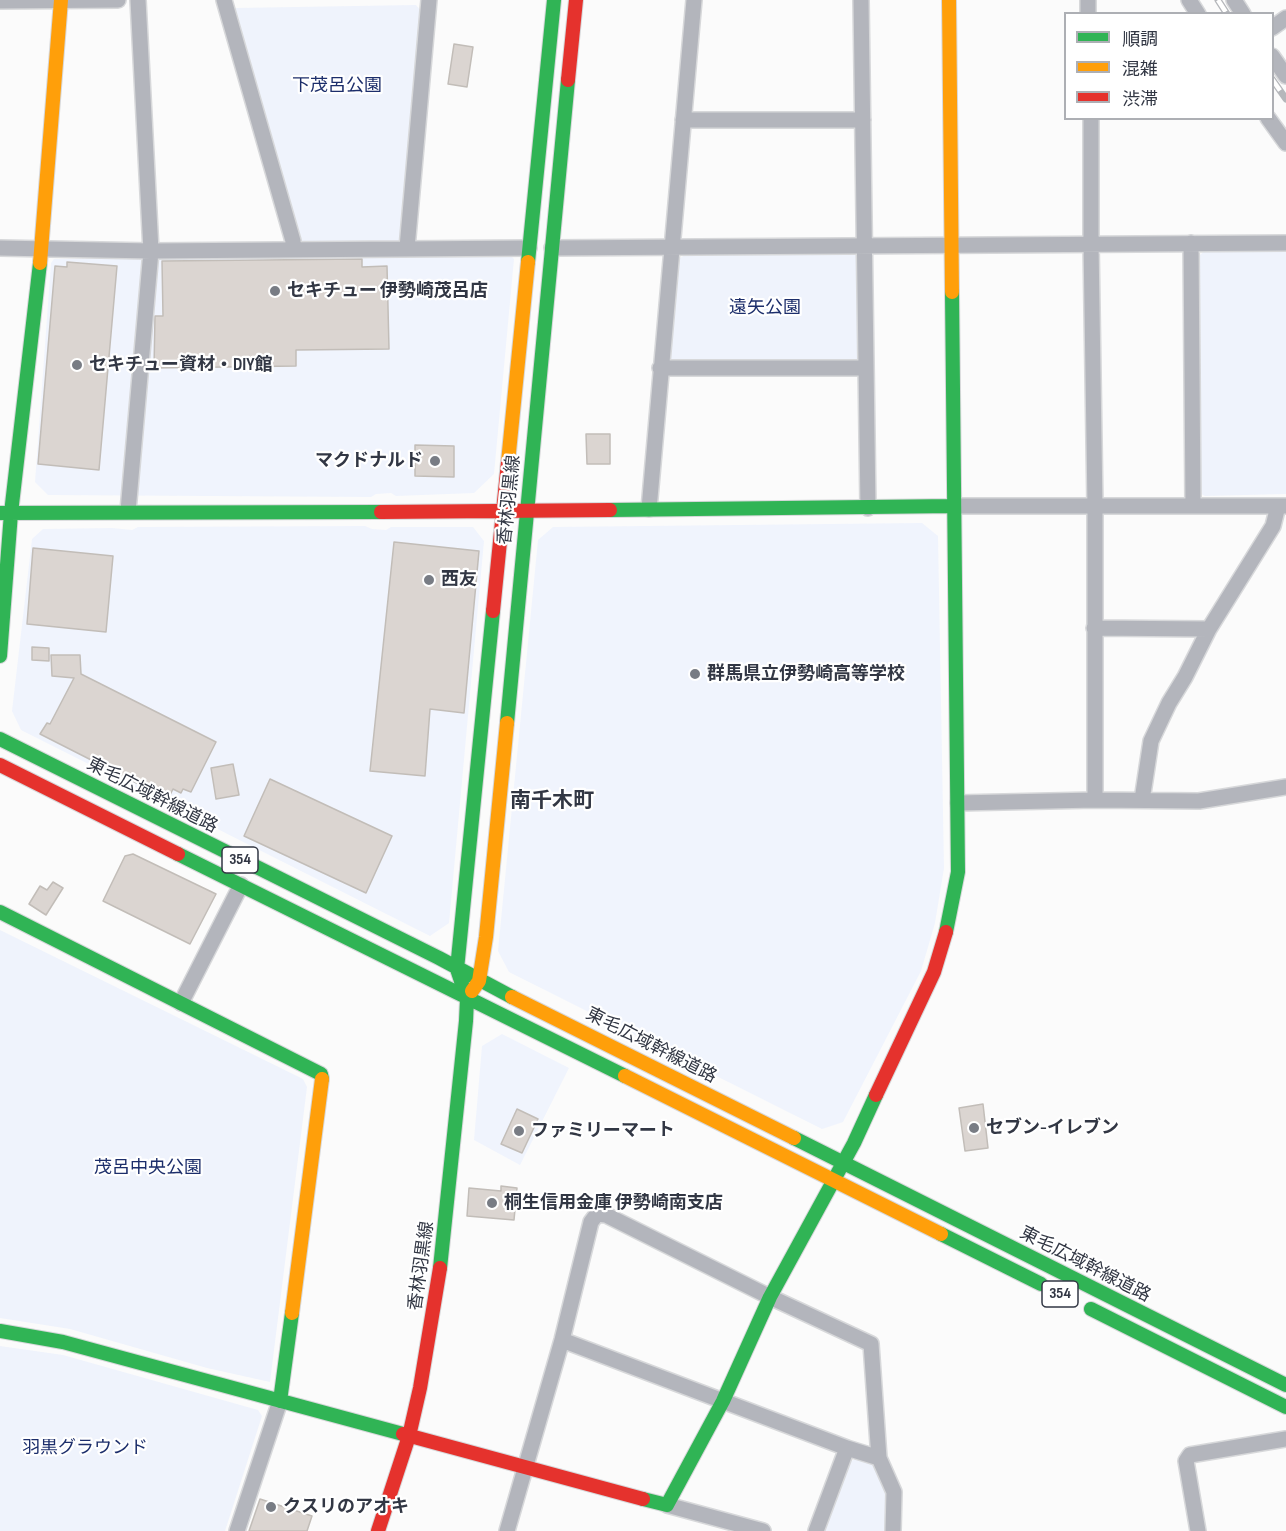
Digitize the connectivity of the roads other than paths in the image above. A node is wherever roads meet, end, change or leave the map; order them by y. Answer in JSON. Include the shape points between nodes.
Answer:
{"nodes":[{"id":1,"x":118,"y":0,"type":"edge"},
{"id":2,"x":138,"y":0,"type":"edge"},
{"id":3,"x":224,"y":0,"type":"edge"},
{"id":4,"x":429,"y":0,"type":"edge"},
{"id":5,"x":554,"y":0,"type":"edge"},
{"id":6,"x":576,"y":0,"type":"edge"},
{"id":7,"x":694,"y":0,"type":"edge"},
{"id":8,"x":861,"y":0,"type":"edge"},
{"id":9,"x":949,"y":0,"type":"edge"},
{"id":10,"x":0,"y":1,"type":"edge"},
{"id":11,"x":61,"y":1,"type":"edge"},
{"id":12,"x":1274,"y":60,"type":"edge"},
{"id":13,"x":1286,"y":76,"type":"edge"},
{"id":14,"x":683,"y":120,"type":"junction"},
{"id":15,"x":863,"y":120,"type":"junction"},
{"id":16,"x":1091,"y":120,"type":"edge"},
{"id":17,"x":1269,"y":120,"type":"edge"},
{"id":18,"x":1286,"y":143,"type":"edge"},
{"id":19,"x":1091,"y":243,"type":"junction"},
{"id":20,"x":1191,"y":243,"type":"junction"},
{"id":21,"x":1286,"y":243,"type":"edge"},
{"id":22,"x":953,"y":244,"type":"junction"},
{"id":23,"x":865,"y":245,"type":"junction"},
{"id":24,"x":672,"y":246,"type":"junction"},
{"id":25,"x":0,"y":248,"type":"edge"},
{"id":26,"x":407,"y":248,"type":"junction"},
{"id":27,"x":552,"y":248,"type":"junction"},
{"id":28,"x":529,"y":249,"type":"junction"},
{"id":29,"x":41,"y":250,"type":"junction"},
{"id":30,"x":293,"y":250,"type":"junction"},
{"id":31,"x":151,"y":251,"type":"junction"},
{"id":32,"x":660,"y":368,"type":"junction"},
{"id":33,"x":865,"y":368,"type":"junction"},
{"id":34,"x":954,"y":506,"type":"junction"},
{"id":35,"x":1193,"y":506,"type":"junction"},
{"id":36,"x":1282,"y":506,"type":"edge"},
{"id":37,"x":1095,"y":507,"type":"junction"},
{"id":38,"x":868,"y":508,"type":"junction"},
{"id":39,"x":649,"y":509,"type":"junction"},
{"id":40,"x":504,"y":511,"type":"junction"},
{"id":41,"x":527,"y":511,"type":"junction"},
{"id":42,"x":128,"y":512,"type":"junction"},
{"id":43,"x":5,"y":513,"type":"edge"},
{"id":44,"x":1094,"y":628,"type":"junction"},
{"id":45,"x":1209,"y":629,"type":"junction"},
{"id":46,"x":0,"y":656,"type":"edge"},
{"id":47,"x":0,"y":739,"type":"edge"},
{"id":48,"x":0,"y":765,"type":"edge"},
{"id":49,"x":1286,"y":787,"type":"edge"},
{"id":50,"x":1095,"y":800,"type":"junction"},
{"id":51,"x":1142,"y":800,"type":"junction"},
{"id":52,"x":958,"y":803,"type":"junction"},
{"id":53,"x":241,"y":885,"type":"junction"},
{"id":54,"x":0,"y":912,"type":"edge"},
{"id":55,"x":457,"y":969,"type":"junction"},
{"id":56,"x":480,"y":981,"type":"junction"},
{"id":57,"x":467,"y":999,"type":"junction"},
{"id":58,"x":181,"y":1003,"type":"junction"},
{"id":59,"x":844,"y":1163,"type":"junction"},
{"id":60,"x":834,"y":1182,"type":"junction"},
{"id":61,"x":1054,"y":1291,"type":"dead end"},
{"id":62,"x":770,"y":1297,"type":"junction"},
{"id":63,"x":1075,"y":1301,"type":"dead end"},
{"id":64,"x":0,"y":1331,"type":"edge"},
{"id":65,"x":562,"y":1340,"type":"junction"},
{"id":66,"x":1286,"y":1385,"type":"edge"},
{"id":67,"x":280,"y":1401,"type":"junction"},
{"id":68,"x":723,"y":1401,"type":"junction"},
{"id":69,"x":1286,"y":1407,"type":"edge"},
{"id":70,"x":409,"y":1436,"type":"junction"},
{"id":71,"x":1286,"y":1439,"type":"edge"},
{"id":72,"x":846,"y":1448,"type":"junction"},
{"id":73,"x":879,"y":1458,"type":"junction"},
{"id":74,"x":526,"y":1468,"type":"junction"},
{"id":75,"x":667,"y":1505,"type":"junction"},
{"id":76,"x":736,"y":1528,"type":"edge"},
{"id":77,"x":237,"y":1531,"type":"edge"},
{"id":78,"x":378,"y":1531,"type":"edge"},
{"id":79,"x":507,"y":1531,"type":"edge"},
{"id":80,"x":763,"y":1531,"type":"edge"},
{"id":81,"x":816,"y":1531,"type":"edge"},
{"id":82,"x":893,"y":1531,"type":"edge"},
{"id":83,"x":1198,"y":1531,"type":"edge"}],
"edges":[{"from":1,"to":11,"type":"street"},
{"from":2,"to":31,"type":"street"},
{"from":3,"to":30,"type":"street"},
{"from":4,"to":26,"type":"street"},
{"from":5,"to":28,"type":"main road","name":"香林羽黒線"},
{"from":6,"to":27,"type":"main road","name":"香林羽黒線"},
{"from":7,"to":14,"type":"street"},
{"from":8,"to":15,"type":"street"},
{"from":9,"to":22,"type":"main road"},
{"from":10,"to":11,"type":"street"},
{"from":11,"to":29,"type":"main road"},
{"from":12,"to":13,"type":"street"},
{"from":14,"to":15,"type":"street"},
{"from":14,"to":24,"type":"street"},
{"from":15,"to":23,"type":"street"},
{"from":16,"to":19,"type":"street"},
{"from":17,"to":18,"type":"street"},
{"from":19,"to":20,"type":"street"},
{"from":19,"to":22,"type":"street"},
{"from":19,"to":37,"type":"street"},
{"from":20,"to":21,"type":"street"},
{"from":20,"to":35,"type":"street"},
{"from":22,"to":23,"type":"street"},
{"from":22,"to":34,"type":"main road"},
{"from":23,"to":24,"type":"street"},
{"from":23,"to":33,"type":"street"},
{"from":24,"to":27,"type":"street"},
{"from":24,"to":32,"type":"street"},
{"from":25,"to":29,"type":"street"},
{"from":26,"to":28,"type":"street"},
{"from":26,"to":30,"type":"street"},
{"from":27,"to":41,"type":"main road","name":"香林羽黒線"},
{"from":28,"to":40,"type":"main road","name":"香林羽黒線"},
{"from":29,"to":31,"type":"street"},
{"from":29,"to":43,"type":"main road"},
{"from":30,"to":31,"type":"street"},
{"from":31,"to":42,"type":"street"},
{"from":32,"to":33,"type":"street"},
{"from":32,"to":39,"type":"street"},
{"from":33,"to":38,"type":"street"},
{"from":34,"to":37,"type":"street"},
{"from":34,"to":38,"type":"main road"},
{"from":34,"to":52,"type":"main road"},
{"from":35,"to":36,"type":"street"},
{"from":35,"to":37,"type":"street"},
{"from":36,"to":45,"type":"street"},
{"from":37,"to":44,"type":"street"},
{"from":38,"to":39,"type":"main road"},
{"from":39,"to":41,"type":"main road"},
{"from":40,"to":41,"type":"main road"},
{"from":40,"to":42,"type":"main road"},
{"from":40,"to":55,"type":"main road","name":"香林羽黒線"},
{"from":41,"to":56,"type":"main road","name":"香林羽黒線"},
{"from":42,"to":43,"type":"main road"},
{"from":43,"to":46,"type":"main road"},
{"from":44,"to":45,"type":"street"},
{"from":44,"to":50,"type":"street"},
{"from":45,"to":51,"type":"street","via":[[1151,741]]},
{"from":47,"to":55,"type":"main road","name":"東毛広域幹線道路","number":"354"},
{"from":48,"to":53,"type":"main road","name":"東毛広域幹線道路","number":"354"},
{"from":49,"to":51,"type":"street","via":[[1199,801]]},
{"from":50,"to":51,"type":"street"},
{"from":50,"to":52,"type":"street"},
{"from":52,"to":59,"type":"main road","via":[[958,872],[934,972]]},
{"from":53,"to":57,"type":"main road","name":"東毛広域幹線道路","number":"354"},
{"from":53,"to":58,"type":"street"},
{"from":54,"to":58,"type":"main road"},
{"from":55,"to":56,"type":"main road","name":"東毛広域幹線道路","number":"354"},
{"from":55,"to":57,"type":"main road","name":"香林羽黒線"},
{"from":56,"to":57,"type":"main road","name":"香林羽黒線"},
{"from":56,"to":59,"type":"main road","name":"東毛広域幹線道路","number":"354"},
{"from":57,"to":60,"type":"main road","name":"東毛広域幹線道路","number":"354"},
{"from":57,"to":70,"type":"main road","name":"香林羽黒線","via":[[441,1267]]},
{"from":58,"to":67,"type":"main road","via":[[316,1071],[322,1078]]},
{"from":59,"to":60,"type":"main road"},
{"from":59,"to":66,"type":"main road","name":"東毛広域幹線道路","number":"354"},
{"from":60,"to":61,"type":"main road","name":"東毛広域幹線道路","number":"354"},
{"from":60,"to":62,"type":"main road"},
{"from":62,"to":65,"type":"street","via":[[597,1214],[591,1222]]},
{"from":62,"to":68,"type":"main road"},
{"from":62,"to":73,"type":"street","via":[[871,1344]]},
{"from":63,"to":69,"type":"main road","name":"東毛広域幹線道路","number":"354"},
{"from":64,"to":67,"type":"main road","via":[[63,1342]]},
{"from":65,"to":68,"type":"street"},
{"from":65,"to":74,"type":"street"},
{"from":67,"to":70,"type":"main road"},
{"from":67,"to":77,"type":"street"},
{"from":68,"to":72,"type":"street"},
{"from":68,"to":75,"type":"main road"},
{"from":70,"to":74,"type":"main road"},
{"from":70,"to":78,"type":"main road","name":"香林羽黒線"},
{"from":71,"to":83,"type":"street","via":[[1190,1455],[1186,1461]]},
{"from":72,"to":73,"type":"street"},
{"from":72,"to":81,"type":"street"},
{"from":73,"to":82,"type":"street","via":[[894,1492]]},
{"from":74,"to":75,"type":"main road"},
{"from":74,"to":79,"type":"street"},
{"from":75,"to":76,"type":"street"},
{"from":76,"to":80,"type":"street"}]}
